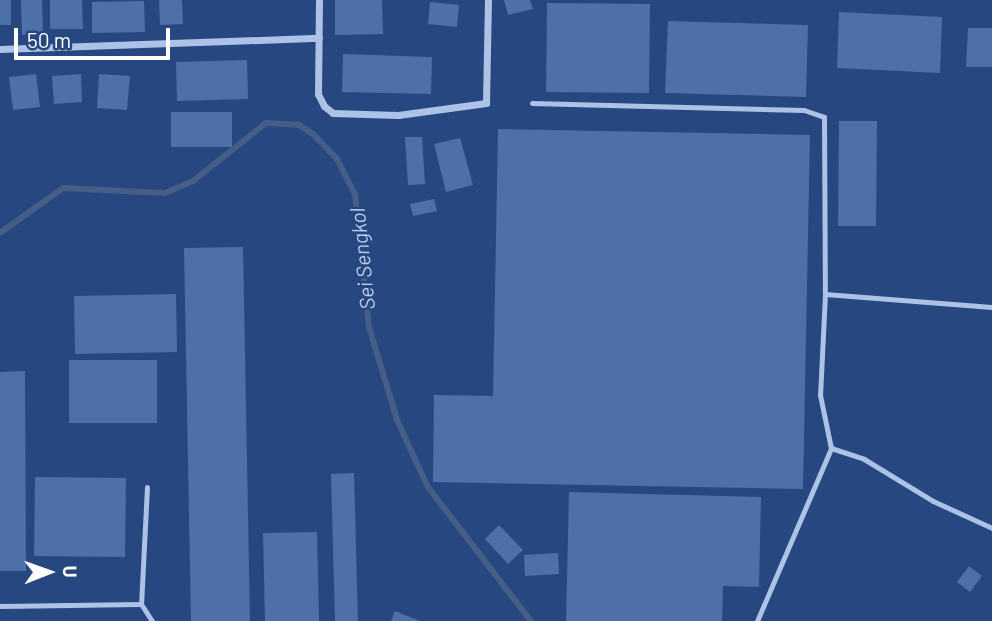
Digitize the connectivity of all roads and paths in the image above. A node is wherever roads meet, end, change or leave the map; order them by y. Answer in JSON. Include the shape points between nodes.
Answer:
{"nodes":[{"id":1,"x":318,"y":0,"type":"edge"},
{"id":2,"x":488,"y":0,"type":"edge"},
{"id":3,"x":318,"y":38,"type":"junction"},
{"id":4,"x":0,"y":49,"type":"edge"},
{"id":5,"x":532,"y":103,"type":"dead end"},
{"id":6,"x":825,"y":294,"type":"junction"},
{"id":7,"x":992,"y":307,"type":"edge"},
{"id":8,"x":831,"y":448,"type":"junction"},
{"id":9,"x":147,"y":487,"type":"dead end"},
{"id":10,"x":992,"y":528,"type":"edge"},
{"id":11,"x":141,"y":604,"type":"junction"},
{"id":12,"x":0,"y":606,"type":"edge"},
{"id":13,"x":152,"y":621,"type":"edge"},
{"id":14,"x":757,"y":621,"type":"edge"}],
"edges":[{"from":1,"to":3,"type":"street"},
{"from":2,"to":3,"type":"street","via":[[489,93],[477,109],[333,113],[318,94]]},
{"from":3,"to":4,"type":"street"},
{"from":5,"to":6,"type":"lane","via":[[804,110],[824,117]]},
{"from":6,"to":7,"type":"lane"},
{"from":6,"to":8,"type":"lane","via":[[820,395]]},
{"from":8,"to":10,"type":"lane","via":[[864,459],[933,501]]},
{"from":8,"to":14,"type":"lane"},
{"from":9,"to":11,"type":"lane"},
{"from":11,"to":12,"type":"lane"},
{"from":11,"to":13,"type":"lane"}]}
